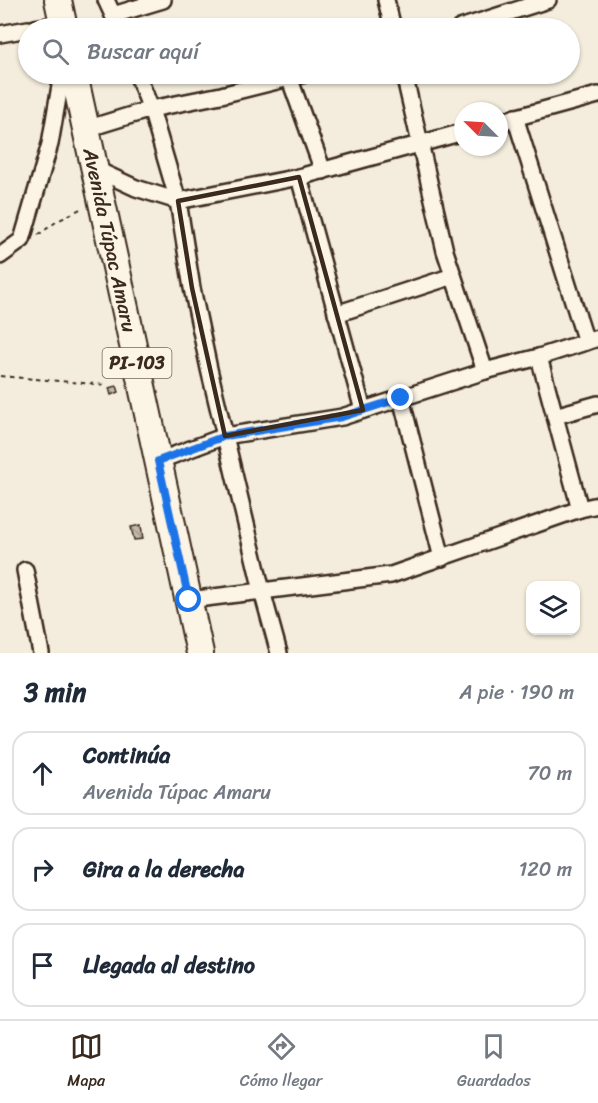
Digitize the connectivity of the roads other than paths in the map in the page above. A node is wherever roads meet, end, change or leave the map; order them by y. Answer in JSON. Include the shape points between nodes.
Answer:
{"nodes":[{"id":1,"x":106,"y":0,"type":"edge"},
{"id":2,"x":163,"y":0,"type":"edge"},
{"id":3,"x":386,"y":0,"type":"edge"},
{"id":4,"x":548,"y":0,"type":"edge"},
{"id":5,"x":114,"y":18,"type":"edge"},
{"id":6,"x":125,"y":18,"type":"edge"},
{"id":7,"x":390,"y":18,"type":"edge"},
{"id":8,"x":491,"y":18,"type":"edge"},
{"id":9,"x":18,"y":31,"type":"edge"},
{"id":10,"x":0,"y":34,"type":"edge"},
{"id":11,"x":61,"y":84,"type":"edge"},
{"id":12,"x":76,"y":84,"type":"edge"},
{"id":13,"x":141,"y":84,"type":"edge"},
{"id":14,"x":263,"y":84,"type":"edge"},
{"id":15,"x":292,"y":84,"type":"edge"},
{"id":16,"x":406,"y":84,"type":"edge"},
{"id":17,"x":598,"y":95,"type":"edge"},
{"id":18,"x":151,"y":109,"type":"junction"},
{"id":19,"x":515,"y":117,"type":"junction"},
{"id":20,"x":508,"y":119,"type":"edge"},
{"id":21,"x":86,"y":129,"type":"junction"},
{"id":22,"x":454,"y":134,"type":"edge"},
{"id":23,"x":419,"y":144,"type":"junction"},
{"id":24,"x":95,"y":169,"type":"junction"},
{"id":25,"x":323,"y":171,"type":"junction"},
{"id":26,"x":299,"y":177,"type":"junction"},
{"id":27,"x":178,"y":201,"type":"junction"},
{"id":28,"x":0,"y":256,"type":"edge"},
{"id":29,"x":453,"y":276,"type":"junction"},
{"id":30,"x":336,"y":314,"type":"junction"},
{"id":31,"x":592,"y":340,"type":"edge"},
{"id":32,"x":539,"y":357,"type":"junction"},
{"id":33,"x":485,"y":371,"type":"junction"},
{"id":34,"x":401,"y":398,"type":"junction"},
{"id":35,"x":598,"y":404,"type":"edge"},
{"id":36,"x":363,"y":410,"type":"junction"},
{"id":37,"x":555,"y":416,"type":"junction"},
{"id":38,"x":225,"y":436,"type":"junction"},
{"id":39,"x":158,"y":461,"type":"junction"},
{"id":40,"x":598,"y":505,"type":"edge"},
{"id":41,"x":580,"y":509,"type":"junction"},
{"id":42,"x":442,"y":558,"type":"junction"},
{"id":43,"x":25,"y":570,"type":"dead end"},
{"id":44,"x":262,"y":591,"type":"junction"},
{"id":45,"x":189,"y":600,"type":"junction"},
{"id":46,"x":41,"y":653,"type":"edge"},
{"id":47,"x":200,"y":653,"type":"edge"},
{"id":48,"x":279,"y":653,"type":"edge"}],
"edges":[{"from":1,"to":5,"type":"street"},
{"from":2,"to":6,"type":"street"},
{"from":3,"to":7,"type":"street"},
{"from":4,"to":8,"type":"street"},
{"from":9,"to":10,"type":"street"},
{"from":11,"to":28,"type":"street","via":[[50,144],[22,240]]},
{"from":12,"to":21,"type":"main road","name":"Avenida Túpac Amaru","number":"PI-103"},
{"from":13,"to":18,"type":"street"},
{"from":14,"to":18,"type":"street"},
{"from":15,"to":25,"type":"street"},
{"from":16,"to":23,"type":"street"},
{"from":17,"to":19,"type":"street"},
{"from":18,"to":21,"type":"street"},
{"from":18,"to":27,"type":"street"},
{"from":19,"to":20,"type":"street"},
{"from":19,"to":31,"type":"street"},
{"from":21,"to":24,"type":"main road","name":"Avenida Túpac Amaru","number":"PI-103"},
{"from":22,"to":23,"type":"street"},
{"from":23,"to":25,"type":"street"},
{"from":23,"to":29,"type":"street"},
{"from":24,"to":27,"type":"street"},
{"from":24,"to":39,"type":"main road","name":"Avenida Túpac Amaru","number":"PI-103"},
{"from":25,"to":26,"type":"street"},
{"from":26,"to":27,"type":"street"},
{"from":26,"to":30,"type":"street"},
{"from":27,"to":38,"type":"street","via":[[192,288]]},
{"from":29,"to":30,"type":"street"},
{"from":29,"to":33,"type":"street"},
{"from":30,"to":36,"type":"street"},
{"from":31,"to":32,"type":"street"},
{"from":32,"to":33,"type":"street"},
{"from":32,"to":37,"type":"street"},
{"from":33,"to":34,"type":"street"},
{"from":34,"to":36,"type":"street"},
{"from":34,"to":42,"type":"street"},
{"from":35,"to":37,"type":"street"},
{"from":36,"to":38,"type":"street"},
{"from":37,"to":41,"type":"street"},
{"from":38,"to":39,"type":"street"},
{"from":38,"to":44,"type":"street"},
{"from":39,"to":45,"type":"main road","name":"Avenida Túpac Amaru","number":"PI-103"},
{"from":40,"to":41,"type":"street"},
{"from":41,"to":42,"type":"street"},
{"from":42,"to":44,"type":"street","via":[[392,575]]},
{"from":43,"to":46,"type":"street"},
{"from":44,"to":45,"type":"street"},
{"from":44,"to":48,"type":"street"},
{"from":45,"to":47,"type":"main road","name":"Avenida Túpac Amaru","number":"PI-103"}]}
